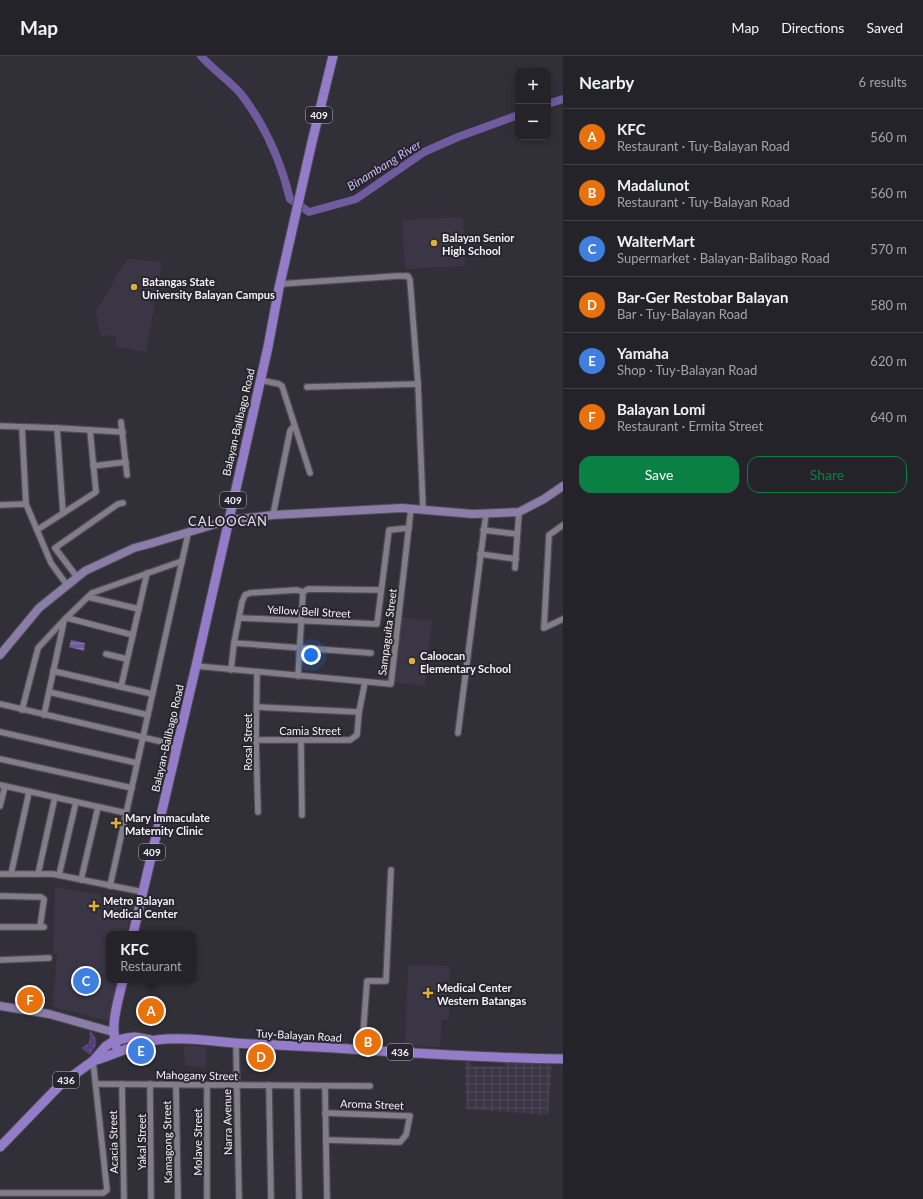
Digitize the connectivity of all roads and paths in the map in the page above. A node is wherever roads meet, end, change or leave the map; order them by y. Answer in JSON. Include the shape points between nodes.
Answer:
{"nodes":[{"id":1,"x":333,"y":56,"type":"edge"},
{"id":2,"x":280,"y":284,"type":"junction"},
{"id":3,"x":260,"y":380,"type":"junction"},
{"id":4,"x":418,"y":384,"type":"junction"},
{"id":5,"x":306,"y":387,"type":"dead end"},
{"id":6,"x":121,"y":422,"type":"dead end"},
{"id":7,"x":0,"y":426,"type":"edge"},
{"id":8,"x":295,"y":427,"type":"junction"},
{"id":9,"x":22,"y":428,"type":"junction"},
{"id":10,"x":58,"y":428,"type":"junction"},
{"id":11,"x":90,"y":430,"type":"junction"},
{"id":12,"x":123,"y":432,"type":"junction"},
{"id":13,"x":126,"y":462,"type":"junction"},
{"id":14,"x":93,"y":466,"type":"junction"},
{"id":15,"x":310,"y":473,"type":"dead end"},
{"id":16,"x":127,"y":475,"type":"dead end"},
{"id":17,"x":563,"y":486,"type":"edge"},
{"id":18,"x":123,"y":503,"type":"dead end"},
{"id":19,"x":26,"y":504,"type":"junction"},
{"id":20,"x":0,"y":505,"type":"edge"},
{"id":21,"x":411,"y":508,"type":"junction"},
{"id":22,"x":424,"y":509,"type":"junction"},
{"id":23,"x":519,"y":512,"type":"junction"},
{"id":24,"x":63,"y":513,"type":"junction"},
{"id":25,"x":486,"y":514,"type":"junction"},
{"id":26,"x":273,"y":516,"type":"junction"},
{"id":27,"x":228,"y":520,"type":"junction"},
{"id":28,"x":563,"y":525,"type":"edge"},
{"id":29,"x":409,"y":528,"type":"junction"},
{"id":30,"x":37,"y":530,"type":"junction"},
{"id":31,"x":483,"y":530,"type":"junction"},
{"id":32,"x":188,"y":534,"type":"dead end"},
{"id":33,"x":517,"y":534,"type":"junction"},
{"id":34,"x":480,"y":554,"type":"junction"},
{"id":35,"x":516,"y":559,"type":"junction"},
{"id":36,"x":182,"y":561,"type":"junction"},
{"id":37,"x":516,"y":568,"type":"dead end"},
{"id":38,"x":147,"y":573,"type":"junction"},
{"id":39,"x":77,"y":577,"type":"junction"},
{"id":40,"x":67,"y":585,"type":"junction"},
{"id":41,"x":381,"y":590,"type":"junction"},
{"id":42,"x":303,"y":592,"type":"junction"},
{"id":43,"x":88,"y":597,"type":"junction"},
{"id":44,"x":139,"y":609,"type":"junction"},
{"id":45,"x":240,"y":618,"type":"junction"},
{"id":46,"x":65,"y":619,"type":"junction"},
{"id":47,"x":563,"y":619,"type":"edge"},
{"id":48,"x":301,"y":621,"type":"junction"},
{"id":49,"x":133,"y":635,"type":"junction"},
{"id":50,"x":234,"y":644,"type":"junction"},
{"id":51,"x":299,"y":648,"type":"junction"},
{"id":52,"x":371,"y":653,"type":"dead end"},
{"id":53,"x":106,"y":654,"type":"dead end"},
{"id":54,"x":0,"y":655,"type":"edge"},
{"id":55,"x":127,"y":659,"type":"junction"},
{"id":56,"x":196,"y":666,"type":"junction"},
{"id":57,"x":231,"y":670,"type":"junction"},
{"id":58,"x":53,"y":671,"type":"junction"},
{"id":59,"x":257,"y":672,"type":"junction"},
{"id":60,"x":298,"y":676,"type":"junction"},
{"id":61,"x":365,"y":682,"type":"junction"},
{"id":62,"x":120,"y":687,"type":"junction"},
{"id":63,"x":49,"y":692,"type":"junction"},
{"id":64,"x":152,"y":694,"type":"junction"},
{"id":65,"x":0,"y":704,"type":"edge"},
{"id":66,"x":257,"y":706,"type":"junction"},
{"id":67,"x":22,"y":710,"type":"junction"},
{"id":68,"x":359,"y":712,"type":"junction"},
{"id":69,"x":44,"y":714,"type":"junction"},
{"id":70,"x":148,"y":715,"type":"junction"},
{"id":71,"x":0,"y":732,"type":"edge"},
{"id":72,"x":458,"y":733,"type":"dead end"},
{"id":73,"x":143,"y":737,"type":"junction"},
{"id":74,"x":256,"y":740,"type":"junction"},
{"id":75,"x":301,"y":740,"type":"junction"},
{"id":76,"x":163,"y":742,"type":"junction"},
{"id":77,"x":178,"y":744,"type":"junction"},
{"id":78,"x":0,"y":759,"type":"edge"},
{"id":79,"x":137,"y":763,"type":"junction"},
{"id":80,"x":2,"y":786,"type":"edge"},
{"id":81,"x":132,"y":788,"type":"junction"},
{"id":82,"x":29,"y":792,"type":"junction"},
{"id":83,"x":55,"y":797,"type":"junction"},
{"id":84,"x":76,"y":802,"type":"junction"},
{"id":85,"x":0,"y":806,"type":"edge"},
{"id":86,"x":98,"y":807,"type":"junction"},
{"id":87,"x":258,"y":812,"type":"dead end"},
{"id":88,"x":126,"y":813,"type":"junction"},
{"id":89,"x":302,"y":815,"type":"dead end"},
{"id":90,"x":391,"y":870,"type":"dead end"},
{"id":91,"x":0,"y":874,"type":"edge"},
{"id":92,"x":11,"y":874,"type":"junction"},
{"id":93,"x":38,"y":874,"type":"junction"},
{"id":94,"x":59,"y":875,"type":"junction"},
{"id":95,"x":81,"y":880,"type":"junction"},
{"id":96,"x":110,"y":886,"type":"junction"},
{"id":97,"x":143,"y":892,"type":"junction"},
{"id":98,"x":0,"y":896,"type":"edge"},
{"id":99,"x":0,"y":927,"type":"edge"},
{"id":100,"x":134,"y":931,"type":"edge"},
{"id":101,"x":49,"y":958,"type":"dead end"},
{"id":102,"x":0,"y":960,"type":"edge"},
{"id":103,"x":121,"y":983,"type":"edge"},
{"id":104,"x":0,"y":1006,"type":"edge"},
{"id":105,"x":114,"y":1036,"type":"junction"},
{"id":106,"x":154,"y":1041,"type":"junction"},
{"id":107,"x":236,"y":1044,"type":"junction"},
{"id":108,"x":362,"y":1049,"type":"junction"},
{"id":109,"x":117,"y":1051,"type":"junction"},
{"id":110,"x":563,"y":1059,"type":"edge"},
{"id":111,"x":93,"y":1061,"type":"junction"},
{"id":112,"x":96,"y":1084,"type":"junction"},
{"id":113,"x":122,"y":1084,"type":"junction"},
{"id":114,"x":150,"y":1084,"type":"junction"},
{"id":115,"x":176,"y":1084,"type":"junction"},
{"id":116,"x":207,"y":1085,"type":"junction"},
{"id":117,"x":237,"y":1085,"type":"junction"},
{"id":118,"x":269,"y":1085,"type":"junction"},
{"id":119,"x":297,"y":1086,"type":"junction"},
{"id":120,"x":324,"y":1086,"type":"junction"},
{"id":121,"x":370,"y":1086,"type":"dead end"},
{"id":122,"x":325,"y":1113,"type":"junction"},
{"id":123,"x":326,"y":1140,"type":"junction"},
{"id":124,"x":0,"y":1147,"type":"edge"},
{"id":125,"x":87,"y":1192,"type":"junction"},
{"id":126,"x":0,"y":1193,"type":"edge"},
{"id":127,"x":31,"y":1196,"type":"edge"},
{"id":128,"x":87,"y":1199,"type":"edge"},
{"id":129,"x":124,"y":1199,"type":"edge"},
{"id":130,"x":151,"y":1199,"type":"edge"},
{"id":131,"x":178,"y":1199,"type":"edge"},
{"id":132,"x":207,"y":1199,"type":"edge"},
{"id":133,"x":239,"y":1199,"type":"edge"},
{"id":134,"x":270,"y":1199,"type":"edge"},
{"id":135,"x":299,"y":1199,"type":"edge"},
{"id":136,"x":327,"y":1199,"type":"edge"}],
"edges":[{"from":1,"to":2,"type":"main road","name":"Balayan-Balibago Road","number":"409"},
{"from":2,"to":3,"type":"main road","name":"Balayan-Balibago Road","number":"409"},
{"from":2,"to":4,"type":"street","via":[[408,276]]},
{"from":3,"to":8,"type":"street","via":[[282,386]]},
{"from":3,"to":27,"type":"main road","name":"Balayan-Balibago Road","number":"409"},
{"from":4,"to":5,"type":"street"},
{"from":4,"to":22,"type":"street"},
{"from":6,"to":12,"type":"street"},
{"from":7,"to":9,"type":"street"},
{"from":8,"to":15,"type":"street"},
{"from":8,"to":26,"type":"street","via":[[290,431]]},
{"from":9,"to":10,"type":"street"},
{"from":9,"to":19,"type":"street"},
{"from":10,"to":11,"type":"street"},
{"from":10,"to":24,"type":"street"},
{"from":11,"to":12,"type":"street"},
{"from":11,"to":14,"type":"street"},
{"from":12,"to":13,"type":"street"},
{"from":13,"to":14,"type":"street"},
{"from":13,"to":16,"type":"street"},
{"from":14,"to":24,"type":"street","via":[[96,492]]},
{"from":17,"to":23,"type":"street"},
{"from":18,"to":39,"type":"street","via":[[55,548]]},
{"from":19,"to":20,"type":"street"},
{"from":19,"to":30,"type":"street"},
{"from":21,"to":22,"type":"street"},
{"from":21,"to":26,"type":"street"},
{"from":21,"to":29,"type":"street","name":"Sampaguita Street"},
{"from":22,"to":25,"type":"street"},
{"from":23,"to":25,"type":"street"},
{"from":23,"to":33,"type":"street"},
{"from":24,"to":30,"type":"street"},
{"from":25,"to":31,"type":"street"},
{"from":26,"to":27,"type":"street"},
{"from":27,"to":39,"type":"street","via":[[134,548]]},
{"from":27,"to":56,"type":"main road","name":"Balayan-Balibago Road","number":"409"},
{"from":28,"to":47,"type":"street","via":[[549,534],[544,628]]},
{"from":29,"to":41,"type":"street","via":[[389,530]]},
{"from":29,"to":61,"type":"street","name":"Sampaguita Street","via":[[391,684]]},
{"from":30,"to":40,"type":"street","via":[[51,563]]},
{"from":31,"to":33,"type":"street"},
{"from":31,"to":34,"type":"street"},
{"from":32,"to":36,"type":"street"},
{"from":33,"to":35,"type":"street"},
{"from":34,"to":35,"type":"street"},
{"from":34,"to":72,"type":"street"},
{"from":35,"to":37,"type":"street"},
{"from":36,"to":38,"type":"street"},
{"from":36,"to":64,"type":"street"},
{"from":38,"to":43,"type":"street","via":[[92,593]]},
{"from":38,"to":44,"type":"street"},
{"from":39,"to":40,"type":"street"},
{"from":40,"to":54,"type":"street","via":[[39,608]]},
{"from":41,"to":42,"type":"street","via":[[308,589]]},
{"from":41,"to":48,"type":"street","name":"Yellow Bell Street","via":[[377,624]]},
{"from":42,"to":45,"type":"street","via":[[297,590],[245,595]]},
{"from":42,"to":48,"type":"street"},
{"from":43,"to":44,"type":"street"},
{"from":43,"to":46,"type":"street"},
{"from":44,"to":49,"type":"street"},
{"from":45,"to":48,"type":"street","name":"Yellow Bell Street"},
{"from":45,"to":50,"type":"street"},
{"from":46,"to":49,"type":"street"},
{"from":46,"to":58,"type":"street"},
{"from":46,"to":67,"type":"street","via":[[38,648]]},
{"from":48,"to":51,"type":"street"},
{"from":49,"to":55,"type":"street"},
{"from":50,"to":51,"type":"street"},
{"from":50,"to":57,"type":"street"},
{"from":51,"to":52,"type":"street"},
{"from":51,"to":60,"type":"street"},
{"from":53,"to":55,"type":"street"},
{"from":55,"to":62,"type":"street"},
{"from":56,"to":57,"type":"street","name":"Sampaguita Street"},
{"from":56,"to":77,"type":"main road","name":"Balayan-Balibago Road","number":"409"},
{"from":57,"to":59,"type":"street","name":"Sampaguita Street"},
{"from":58,"to":62,"type":"street"},
{"from":58,"to":63,"type":"street"},
{"from":59,"to":60,"type":"street","name":"Sampaguita Street"},
{"from":59,"to":66,"type":"street","name":"Rosal Street"},
{"from":60,"to":61,"type":"street","name":"Sampaguita Street"},
{"from":61,"to":68,"type":"street","name":"Camia Street"},
{"from":62,"to":64,"type":"street"},
{"from":63,"to":69,"type":"street"},
{"from":63,"to":70,"type":"street"},
{"from":64,"to":70,"type":"street"},
{"from":65,"to":67,"type":"street"},
{"from":66,"to":68,"type":"street"},
{"from":66,"to":74,"type":"street","name":"Rosal Street"},
{"from":67,"to":69,"type":"street"},
{"from":68,"to":75,"type":"street","name":"Camia Street","via":[[357,736],[350,740]]},
{"from":69,"to":73,"type":"street"},
{"from":70,"to":73,"type":"street"},
{"from":71,"to":79,"type":"street"},
{"from":73,"to":76,"type":"street"},
{"from":73,"to":79,"type":"street"},
{"from":74,"to":75,"type":"street","name":"Camia Street"},
{"from":74,"to":87,"type":"street","name":"Rosal Street"},
{"from":75,"to":89,"type":"street"},
{"from":76,"to":77,"type":"street","via":[[169,746]]},
{"from":76,"to":77,"type":"street","via":[[170,738]]},
{"from":77,"to":97,"type":"main road","name":"Balayan-Balibago Road","number":"409"},
{"from":78,"to":81,"type":"street"},
{"from":79,"to":81,"type":"street"},
{"from":80,"to":82,"type":"street"},
{"from":80,"to":85,"type":"street"},
{"from":81,"to":88,"type":"street"},
{"from":82,"to":83,"type":"street"},
{"from":82,"to":92,"type":"street"},
{"from":83,"to":84,"type":"street"},
{"from":83,"to":93,"type":"street"},
{"from":84,"to":86,"type":"street"},
{"from":84,"to":94,"type":"street"},
{"from":86,"to":88,"type":"street"},
{"from":86,"to":95,"type":"street"},
{"from":88,"to":96,"type":"street"},
{"from":90,"to":108,"type":"street","via":[[386,981],[367,981]]},
{"from":91,"to":92,"type":"street"},
{"from":92,"to":93,"type":"street"},
{"from":93,"to":94,"type":"street"},
{"from":94,"to":95,"type":"street"},
{"from":95,"to":96,"type":"street"},
{"from":96,"to":97,"type":"street"},
{"from":97,"to":100,"type":"main road","name":"Balayan-Balibago Road","number":"409"},
{"from":98,"to":99,"type":"street","via":[[44,899],[42,927]]},
{"from":101,"to":102,"type":"street"},
{"from":103,"to":105,"type":"main road","via":[[114,1019]]},
{"from":104,"to":105,"type":"street","via":[[48,1014]]},
{"from":105,"to":106,"type":"main road","name":"Tuy-Balayan Road","number":"436"},
{"from":105,"to":109,"type":"main road"},
{"from":105,"to":111,"type":"main road","number":"436"},
{"from":106,"to":107,"type":"main road","name":"Tuy-Balayan Road","number":"436","via":[[190,1040]]},
{"from":106,"to":109,"type":"main road","name":"Tuy-Balayan Road","number":"436"},
{"from":107,"to":108,"type":"main road","name":"Tuy-Balayan Road","number":"436"},
{"from":107,"to":117,"type":"street","name":"Narra Avenue"},
{"from":108,"to":110,"type":"main road","name":"Tuy-Balayan Road","number":"436","via":[[496,1058]]},
{"from":109,"to":111,"type":"main road","number":"436"},
{"from":111,"to":112,"type":"street"},
{"from":111,"to":124,"type":"main road","number":"436","via":[[60,1085]]},
{"from":112,"to":113,"type":"street","name":"Mahogany Street"},
{"from":112,"to":125,"type":"street","via":[[107,1190],[103,1193]]},
{"from":113,"to":114,"type":"street","name":"Mahogany Street"},
{"from":113,"to":129,"type":"street","name":"Acacia Street"},
{"from":114,"to":115,"type":"street","name":"Mahogany Street"},
{"from":114,"to":130,"type":"street","name":"Yakal Street"},
{"from":115,"to":116,"type":"street","name":"Mahogany Street"},
{"from":115,"to":131,"type":"street","name":"Kamagong Street"},
{"from":116,"to":117,"type":"street","name":"Mahogany Street"},
{"from":116,"to":132,"type":"street","name":"Molave Street"},
{"from":117,"to":118,"type":"street","name":"Mahogany Street"},
{"from":117,"to":133,"type":"street","name":"Narra Avenue"},
{"from":118,"to":119,"type":"street","name":"Mahogany Street"},
{"from":118,"to":134,"type":"street"},
{"from":119,"to":120,"type":"street","name":"Mahogany Street"},
{"from":119,"to":135,"type":"street"},
{"from":120,"to":121,"type":"street","name":"Mahogany Street"},
{"from":120,"to":122,"type":"street"},
{"from":122,"to":123,"type":"street"},
{"from":122,"to":123,"type":"street","name":"Aroma Street","via":[[410,1116],[406,1135],[400,1142]]},
{"from":123,"to":136,"type":"street"},
{"from":125,"to":127,"type":"street"},
{"from":125,"to":128,"type":"street"},
{"from":126,"to":127,"type":"street"}]}
